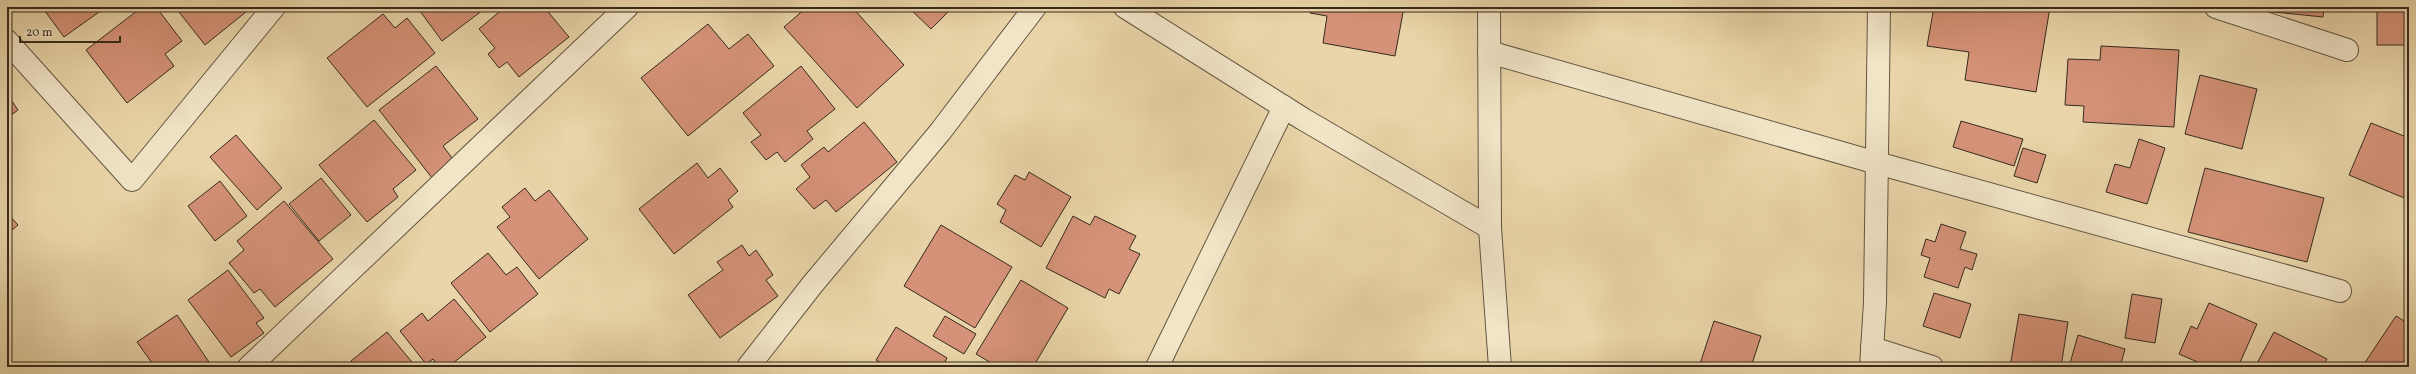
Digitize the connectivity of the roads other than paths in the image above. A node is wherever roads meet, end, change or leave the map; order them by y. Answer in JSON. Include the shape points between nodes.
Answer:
{"nodes":[{"id":1,"x":274,"y":7,"type":"edge"},
{"id":2,"x":628,"y":7,"type":"edge"},
{"id":3,"x":1035,"y":7,"type":"edge"},
{"id":4,"x":1125,"y":7,"type":"edge"},
{"id":5,"x":1489,"y":7,"type":"edge"},
{"id":6,"x":1879,"y":7,"type":"edge"},
{"id":7,"x":2216,"y":7,"type":"edge"},
{"id":8,"x":7,"y":41,"type":"edge"},
{"id":9,"x":2347,"y":50,"type":"dead end"},
{"id":10,"x":1489,"y":52,"type":"junction"},
{"id":11,"x":1284,"y":107,"type":"junction"},
{"id":12,"x":1877,"y":163,"type":"junction"},
{"id":13,"x":1490,"y":228,"type":"junction"},
{"id":14,"x":2340,"y":291,"type":"dead end"},
{"id":15,"x":1871,"y":357,"type":"edge"},
{"id":16,"x":1503,"y":365,"type":"edge"},
{"id":17,"x":249,"y":367,"type":"edge"},
{"id":18,"x":748,"y":367,"type":"edge"},
{"id":19,"x":1157,"y":367,"type":"edge"},
{"id":20,"x":1932,"y":367,"type":"edge"}],
"edges":[{"from":1,"to":8,"type":"street","via":[[132,180]]},
{"from":2,"to":17,"type":"street"},
{"from":3,"to":18,"type":"street","via":[[940,132],[812,285]]},
{"from":4,"to":11,"type":"street"},
{"from":5,"to":10,"type":"street"},
{"from":6,"to":12,"type":"street"},
{"from":7,"to":9,"type":"street"},
{"from":10,"to":12,"type":"street"},
{"from":10,"to":13,"type":"street"},
{"from":11,"to":13,"type":"street"},
{"from":11,"to":19,"type":"street"},
{"from":12,"to":14,"type":"street"},
{"from":12,"to":15,"type":"street"},
{"from":13,"to":16,"type":"street"},
{"from":15,"to":20,"type":"street"}]}
